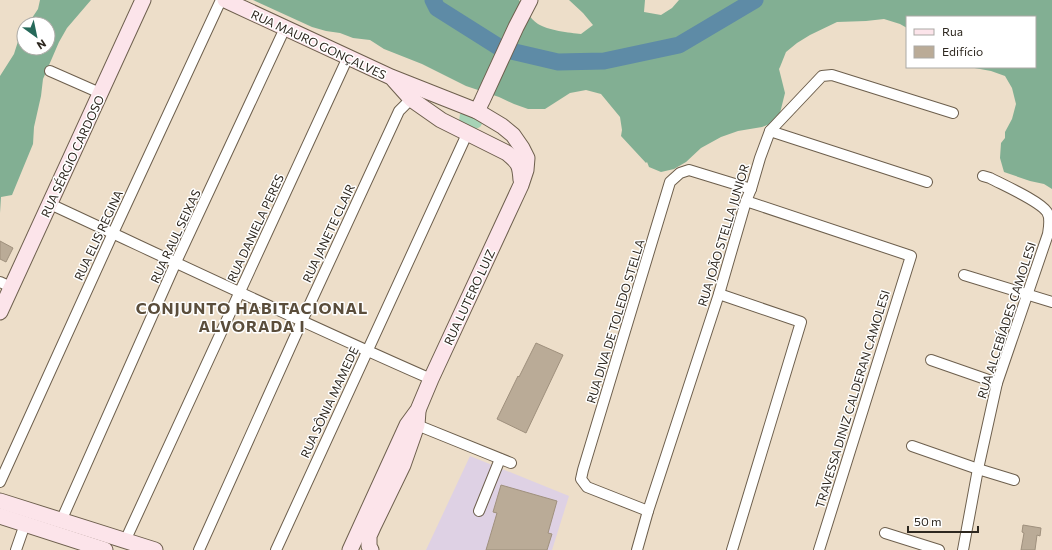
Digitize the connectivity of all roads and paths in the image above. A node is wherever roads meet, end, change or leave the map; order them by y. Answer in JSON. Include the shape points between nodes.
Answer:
{"nodes":[{"id":1,"x":143,"y":0,"type":"edge"},
{"id":2,"x":221,"y":0,"type":"edge"},
{"id":3,"x":225,"y":0,"type":"edge"},
{"id":4,"x":530,"y":0,"type":"edge"},
{"id":5,"x":285,"y":28,"type":"junction"},
{"id":6,"x":348,"y":57,"type":"junction"},
{"id":7,"x":50,"y":71,"type":"dead end"},
{"id":8,"x":392,"y":77,"type":"junction"},
{"id":9,"x":426,"y":92,"type":"junction"},
{"id":10,"x":100,"y":94,"type":"junction"},
{"id":11,"x":411,"y":99,"type":"junction"},
{"id":12,"x":477,"y":112,"type":"junction"},
{"id":13,"x":953,"y":113,"type":"dead end"},
{"id":14,"x":770,"y":132,"type":"junction"},
{"id":15,"x":466,"y":133,"type":"junction"},
{"id":16,"x":986,"y":177,"type":"dead end"},
{"id":17,"x":927,"y":182,"type":"dead end"},
{"id":18,"x":521,"y":185,"type":"junction"},
{"id":19,"x":751,"y":189,"type":"junction"},
{"id":20,"x":746,"y":201,"type":"junction"},
{"id":21,"x":50,"y":204,"type":"junction"},
{"id":22,"x":113,"y":233,"type":"junction"},
{"id":23,"x":176,"y":262,"type":"junction"},
{"id":24,"x":964,"y":275,"type":"dead end"},
{"id":25,"x":6,"y":284,"type":"edge"},
{"id":26,"x":239,"y":292,"type":"junction"},
{"id":27,"x":719,"y":294,"type":"junction"},
{"id":28,"x":1027,"y":295,"type":"junction"},
{"id":29,"x":1052,"y":302,"type":"edge"},
{"id":30,"x":0,"y":312,"type":"edge"},
{"id":31,"x":302,"y":321,"type":"junction"},
{"id":32,"x":367,"y":351,"type":"junction"},
{"id":33,"x":931,"y":360,"type":"dead end"},
{"id":34,"x":431,"y":379,"type":"junction"},
{"id":35,"x":997,"y":383,"type":"junction"},
{"id":36,"x":415,"y":419,"type":"junction"},
{"id":37,"x":912,"y":446,"type":"dead end"},
{"id":38,"x":500,"y":459,"type":"junction"},
{"id":39,"x":510,"y":463,"type":"dead end"},
{"id":40,"x":978,"y":469,"type":"junction"},
{"id":41,"x":1014,"y":480,"type":"dead end"},
{"id":42,"x":0,"y":482,"type":"edge"},
{"id":43,"x":0,"y":502,"type":"edge"},
{"id":44,"x":648,"y":510,"type":"junction"},
{"id":45,"x":479,"y":511,"type":"dead end"},
{"id":46,"x":0,"y":516,"type":"edge"},
{"id":47,"x":61,"y":521,"type":"junction"},
{"id":48,"x":25,"y":524,"type":"junction"},
{"id":49,"x":886,"y":533,"type":"dead end"},
{"id":50,"x":125,"y":541,"type":"junction"},
{"id":51,"x":16,"y":550,"type":"edge"},
{"id":52,"x":105,"y":550,"type":"edge"},
{"id":53,"x":155,"y":550,"type":"edge"},
{"id":54,"x":199,"y":550,"type":"edge"},
{"id":55,"x":276,"y":550,"type":"edge"},
{"id":56,"x":350,"y":550,"type":"edge"},
{"id":57,"x":371,"y":550,"type":"edge"},
{"id":58,"x":637,"y":550,"type":"edge"},
{"id":59,"x":732,"y":550,"type":"edge"},
{"id":60,"x":819,"y":550,"type":"edge"},
{"id":61,"x":939,"y":550,"type":"edge"},
{"id":62,"x":963,"y":550,"type":"edge"}],
"edges":[{"from":1,"to":10,"type":"street","name":"RUA SÉRGIO CARDOSO"},
{"from":2,"to":22,"type":"street","name":"RUA ELIS REGINA"},
{"from":3,"to":5,"type":"street","name":"RUA MAURO GONÇALVES"},
{"from":4,"to":12,"type":"street"},
{"from":5,"to":6,"type":"street","name":"RUA MAURO GONÇALVES"},
{"from":5,"to":23,"type":"street","name":"RUA RAUL SEIXAS"},
{"from":6,"to":8,"type":"street","name":"RUA MAURO GONÇALVES"},
{"from":6,"to":26,"type":"street","name":"RUA DANIELA PERES"},
{"from":7,"to":10,"type":"street"},
{"from":8,"to":9,"type":"street","name":"RUA MAURO GONÇALVES"},
{"from":8,"to":11,"type":"street"},
{"from":9,"to":11,"type":"street","name":"RUA JANETE CLAIR"},
{"from":9,"to":12,"type":"street","name":"RUA MAURO GONÇALVES"},
{"from":10,"to":21,"type":"street","name":"RUA SÉRGIO CARDOSO"},
{"from":11,"to":15,"type":"street","via":[[441,120]]},
{"from":11,"to":31,"type":"street","name":"RUA JANETE CLAIR","via":[[399,111]]},
{"from":12,"to":15,"type":"street","via":[[487,124],[485,130],[480,134]]},
{"from":12,"to":15,"type":"street","via":[[462,109],[456,115],[455,122]]},
{"from":12,"to":18,"type":"street","name":"RUA LUTERO LUIZ","via":[[507,130],[522,148],[527,158]]},
{"from":13,"to":14,"type":"street","name":"RUA JOÃO STELLA JUNIOR","via":[[832,75],[822,76]]},
{"from":14,"to":17,"type":"street"},
{"from":14,"to":19,"type":"street","name":"RUA JOÃO STELLA JUNIOR"},
{"from":15,"to":18,"type":"street","via":[[507,153],[515,160],[520,168]]},
{"from":15,"to":32,"type":"street","name":"RUA SÔNIA MAMEDE"},
{"from":16,"to":28,"type":"street","name":"RUA ALCEBÍADES CAMOLESI","via":[[1040,204],[1047,213],[1050,223],[1048,234]]},
{"from":18,"to":34,"type":"street","name":"RUA LUTERO LUIZ"},
{"from":19,"to":20,"type":"street","name":"RUA JOÃO STELLA JUNIOR"},
{"from":19,"to":44,"type":"street","name":"RUA DIVA DE TOLEDO STELLA","via":[[689,170],[680,172],[670,182],[582,479],[587,487]]},
{"from":20,"to":27,"type":"street","name":"RUA JOÃO STELLA JUNIOR"},
{"from":20,"to":60,"type":"street","name":"TRAVESSA DINIZ CALDERAN CAMOLESI","via":[[911,256]]},
{"from":21,"to":22,"type":"street"},
{"from":21,"to":25,"type":"street","name":"RUA SÉRGIO CARDOSO"},
{"from":22,"to":23,"type":"street"},
{"from":22,"to":42,"type":"street","name":"RUA ELIS REGINA"},
{"from":23,"to":26,"type":"street"},
{"from":23,"to":47,"type":"street","name":"RUA RAUL SEIXAS"},
{"from":24,"to":28,"type":"street"},
{"from":25,"to":30,"type":"street","name":"RUA SÉRGIO CARDOSO"},
{"from":26,"to":31,"type":"street"},
{"from":26,"to":50,"type":"street","name":"RUA DANIELA PERES"},
{"from":27,"to":44,"type":"street","name":"RUA JOÃO STELLA JUNIOR"},
{"from":27,"to":59,"type":"street","via":[[801,322]]},
{"from":28,"to":29,"type":"street"},
{"from":28,"to":35,"type":"street","name":"RUA ALCEBÍADES CAMOLESI"},
{"from":31,"to":32,"type":"street"},
{"from":31,"to":54,"type":"street","name":"RUA JANETE CLAIR"},
{"from":32,"to":34,"type":"street"},
{"from":32,"to":55,"type":"street","name":"RUA SÔNIA MAMEDE"},
{"from":33,"to":35,"type":"street"},
{"from":34,"to":36,"type":"street","name":"RUA LUTERO LUIZ"},
{"from":35,"to":40,"type":"street","name":"RUA ALCEBÍADES CAMOLESI"},
{"from":36,"to":38,"type":"street"},
{"from":36,"to":56,"type":"street","name":"RUA LUTERO LUIZ"},
{"from":36,"to":57,"type":"street","name":"RUA LUTERO LUIZ","via":[[403,465],[369,536]]},
{"from":37,"to":40,"type":"street"},
{"from":38,"to":39,"type":"street"},
{"from":38,"to":45,"type":"street"},
{"from":40,"to":41,"type":"street"},
{"from":40,"to":62,"type":"street","name":"RUA ALCEBÍADES CAMOLESI"},
{"from":43,"to":47,"type":"street"},
{"from":44,"to":58,"type":"street","name":"RUA JOÃO STELLA JUNIOR"},
{"from":46,"to":48,"type":"street"},
{"from":47,"to":50,"type":"street"},
{"from":48,"to":51,"type":"street"},
{"from":48,"to":52,"type":"street"},
{"from":49,"to":61,"type":"street"},
{"from":50,"to":53,"type":"street"}]}
